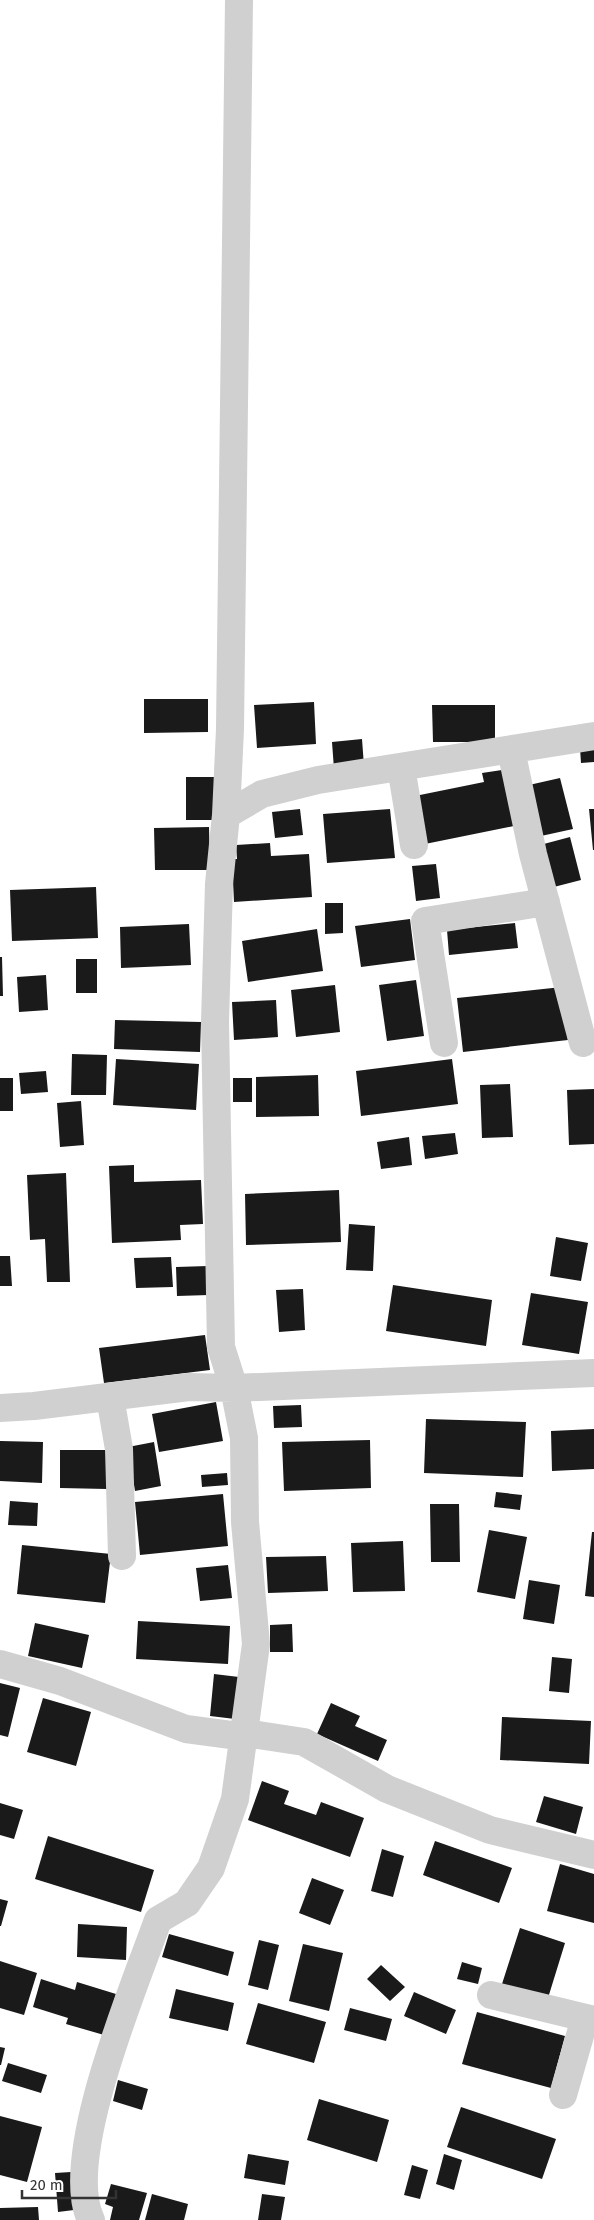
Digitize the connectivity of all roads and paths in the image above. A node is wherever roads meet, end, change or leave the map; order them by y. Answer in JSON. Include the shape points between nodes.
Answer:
{"nodes":[{"id":1,"x":239,"y":0,"type":"edge"},
{"id":2,"x":594,"y":736,"type":"edge"},
{"id":3,"x":511,"y":750,"type":"junction"},
{"id":4,"x":401,"y":767,"type":"junction"},
{"id":5,"x":226,"y":815,"type":"junction"},
{"id":6,"x":414,"y":845,"type":"dead end"},
{"id":7,"x":546,"y":902,"type":"junction"},
{"id":8,"x":444,"y":1043,"type":"dead end"},
{"id":9,"x":583,"y":1043,"type":"dead end"},
{"id":10,"x":594,"y":1373,"type":"edge"},
{"id":11,"x":234,"y":1388,"type":"junction"},
{"id":12,"x":110,"y":1397,"type":"junction"},
{"id":13,"x":0,"y":1408,"type":"edge"},
{"id":14,"x":122,"y":1556,"type":"dead end"},
{"id":15,"x":0,"y":1664,"type":"edge"},
{"id":16,"x":245,"y":1733,"type":"junction"},
{"id":17,"x":594,"y":1855,"type":"edge"},
{"id":18,"x":491,"y":1995,"type":"dead end"},
{"id":19,"x":590,"y":2019,"type":"edge"},
{"id":20,"x":563,"y":2095,"type":"dead end"},
{"id":21,"x":92,"y":2220,"type":"edge"}],
"edges":[{"from":1,"to":5,"type":"street","via":[[230,728]]},
{"from":2,"to":3,"type":"street"},
{"from":3,"to":4,"type":"street"},
{"from":3,"to":7,"type":"street"},
{"from":4,"to":5,"type":"street","via":[[318,780],[262,794]]},
{"from":4,"to":6,"type":"street"},
{"from":5,"to":11,"type":"street","via":[[219,884],[216,972],[217,1160],[221,1347]]},
{"from":7,"to":8,"type":"street","via":[[426,921]]},
{"from":7,"to":9,"type":"street"},
{"from":10,"to":11,"type":"street"},
{"from":11,"to":12,"type":"street","via":[[189,1387]]},
{"from":11,"to":16,"type":"street","via":[[244,1438],[245,1522],[256,1644]]},
{"from":12,"to":13,"type":"street"},
{"from":12,"to":14,"type":"street","via":[[120,1465]]},
{"from":15,"to":16,"type":"street","via":[[60,1681],[186,1728],[232,1735]]},
{"from":16,"to":17,"type":"street","via":[[304,1742],[387,1789],[490,1830]]},
{"from":16,"to":21,"type":"street","via":[[235,1799],[211,1868],[187,1904],[158,1920],[101,2078],[84,2176],[87,2211]]},
{"from":18,"to":19,"type":"street"},
{"from":19,"to":20,"type":"street"}]}
